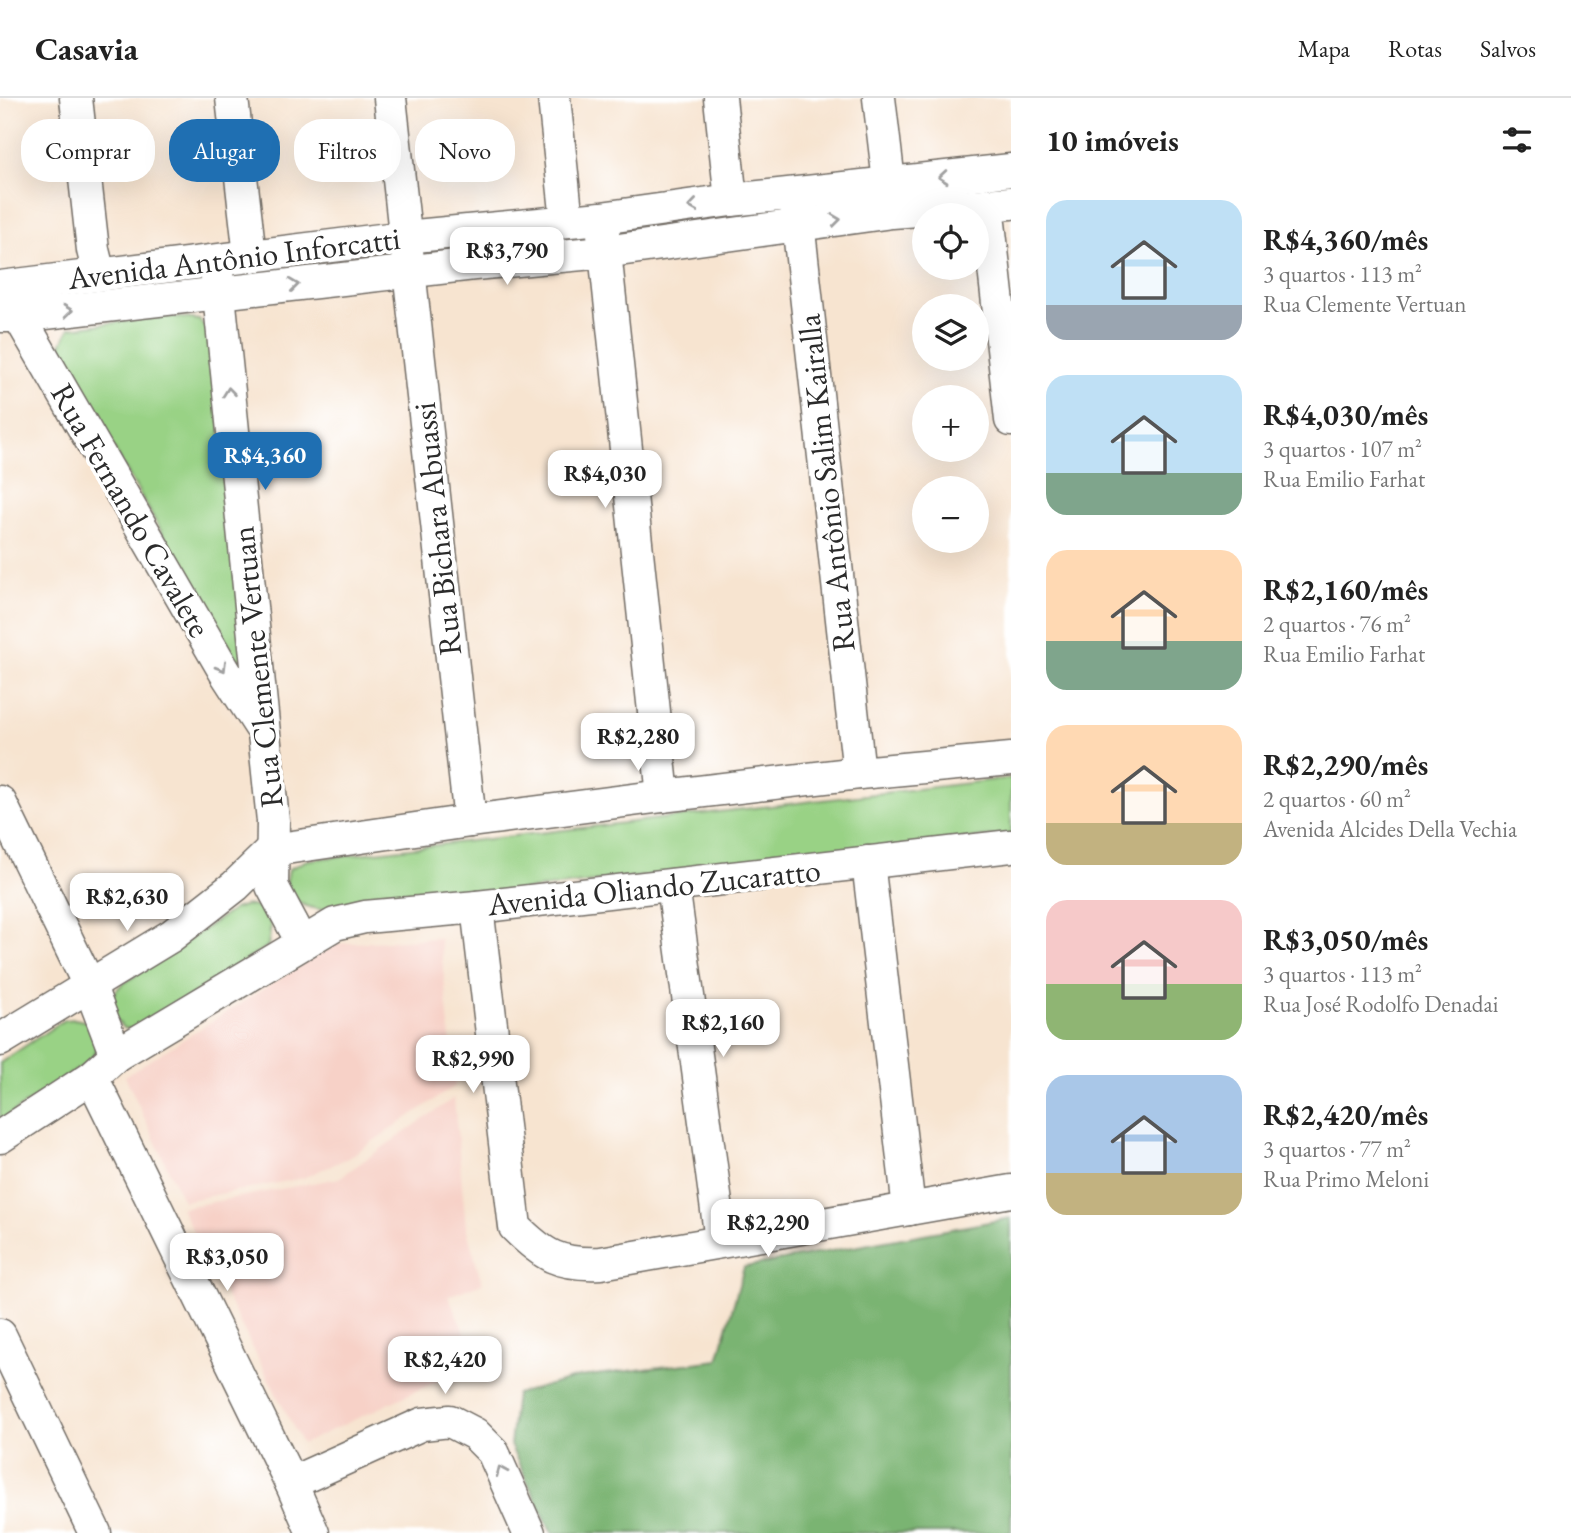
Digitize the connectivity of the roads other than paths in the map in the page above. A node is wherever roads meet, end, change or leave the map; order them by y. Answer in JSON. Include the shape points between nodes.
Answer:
{"nodes":[{"id":1,"x":76,"y":98,"type":"edge"},
{"id":2,"x":232,"y":98,"type":"edge"},
{"id":3,"x":390,"y":98,"type":"edge"},
{"id":4,"x":554,"y":98,"type":"edge"},
{"id":5,"x":720,"y":98,"type":"edge"},
{"id":6,"x":879,"y":98,"type":"edge"},
{"id":7,"x":1011,"y":170,"type":"edge"},
{"id":8,"x":889,"y":182,"type":"junction"},
{"id":9,"x":795,"y":193,"type":"junction"},
{"id":10,"x":732,"y":200,"type":"junction"},
{"id":11,"x":999,"y":204,"type":"edge"},
{"id":12,"x":601,"y":218,"type":"junction"},
{"id":13,"x":567,"y":221,"type":"junction"},
{"id":14,"x":797,"y":225,"type":"junction"},
{"id":15,"x":405,"y":237,"type":"junction"},
{"id":16,"x":604,"y":252,"type":"junction"},
{"id":17,"x":250,"y":256,"type":"junction"},
{"id":18,"x":215,"y":261,"type":"junction"},
{"id":19,"x":409,"y":271,"type":"junction"},
{"id":20,"x":99,"y":274,"type":"junction"},
{"id":21,"x":7,"y":286,"type":"edge"},
{"id":22,"x":219,"y":294,"type":"junction"},
{"id":23,"x":10,"y":316,"type":"edge"},
{"id":24,"x":1011,"y":420,"type":"edge"},
{"id":25,"x":262,"y":729,"type":"junction"},
{"id":26,"x":1011,"y":759,"type":"edge"},
{"id":27,"x":859,"y":773,"type":"junction"},
{"id":28,"x":663,"y":796,"type":"junction"},
{"id":29,"x":0,"y":802,"type":"edge"},
{"id":30,"x":470,"y":821,"type":"junction"},
{"id":31,"x":1011,"y":846,"type":"edge"},
{"id":32,"x":272,"y":849,"type":"junction"},
{"id":33,"x":868,"y":862,"type":"junction"},
{"id":34,"x":673,"y":885,"type":"junction"},
{"id":35,"x":477,"y":907,"type":"junction"},
{"id":36,"x":302,"y":942,"type":"junction"},
{"id":37,"x":90,"y":987,"type":"junction"},
{"id":38,"x":0,"y":1040,"type":"edge"},
{"id":39,"x":116,"y":1055,"type":"junction"},
{"id":40,"x":92,"y":1077,"type":"junction"},
{"id":41,"x":0,"y":1137,"type":"edge"},
{"id":42,"x":1011,"y":1191,"type":"edge"},
{"id":43,"x":909,"y":1209,"type":"junction"},
{"id":44,"x":722,"y":1240,"type":"junction"},
{"id":45,"x":0,"y":1335,"type":"edge"},
{"id":46,"x":291,"y":1483,"type":"junction"},
{"id":47,"x":95,"y":1533,"type":"edge"},
{"id":48,"x":313,"y":1533,"type":"edge"},
{"id":49,"x":530,"y":1533,"type":"edge"}],
"edges":[{"from":1,"to":20,"type":"street"},
{"from":2,"to":17,"type":"street"},
{"from":3,"to":15,"type":"street","name":"Rua Bichara Abuassi"},
{"from":4,"to":13,"type":"street"},
{"from":5,"to":10,"type":"street"},
{"from":6,"to":8,"type":"street"},
{"from":7,"to":8,"type":"street","name":"Avenida Antônio Inforcatti","one_way":true},
{"from":8,"to":9,"type":"street","name":"Avenida Antônio Inforcatti"},
{"from":9,"to":10,"type":"street","name":"Avenida Antônio Inforcatti"},
{"from":9,"to":14,"type":"street","name":"Rua Antônio Salim Kairalla"},
{"from":10,"to":12,"type":"street","name":"Avenida Antônio Inforcatti","one_way":true},
{"from":14,"to":11,"type":"street","name":"Avenida Antônio Inforcatti","one_way":true},
{"from":11,"to":24,"type":"street"},
{"from":12,"to":13,"type":"street","name":"Avenida Antônio Inforcatti"},
{"from":12,"to":16,"type":"street"},
{"from":13,"to":15,"type":"street","name":"Avenida Antônio Inforcatti"},
{"from":14,"to":16,"type":"street","name":"Avenida Antônio Inforcatti"},
{"from":14,"to":27,"type":"street","name":"Rua Antônio Salim Kairalla"},
{"from":15,"to":17,"type":"street","name":"Avenida Antônio Inforcatti"},
{"from":15,"to":19,"type":"street","name":"Rua Bichara Abuassi"},
{"from":16,"to":19,"type":"street","name":"Avenida Antônio Inforcatti"},
{"from":16,"to":28,"type":"street"},
{"from":17,"to":18,"type":"street","name":"Avenida Antônio Inforcatti"},
{"from":18,"to":20,"type":"street","name":"Avenida Antônio Inforcatti"},
{"from":18,"to":22,"type":"street","name":"Rua Clemente Vertuan"},
{"from":22,"to":19,"type":"street","name":"Avenida Antônio Inforcatti","one_way":true},
{"from":19,"to":30,"type":"street","name":"Rua Bichara Abuassi"},
{"from":20,"to":21,"type":"street","name":"Avenida Antônio Inforcatti"},
{"from":21,"to":23,"type":"street","name":"Rua Fernando Cavalete"},
{"from":23,"to":22,"type":"street","name":"Avenida Antônio Inforcatti","one_way":true},
{"from":25,"to":22,"type":"street","name":"Rua Clemente Vertuan","one_way":true},
{"from":23,"to":25,"type":"street","name":"Rua Fernando Cavalete","one_way":true},
{"from":25,"to":32,"type":"street","name":"Rua Clemente Vertuan"},
{"from":26,"to":27,"type":"street"},
{"from":27,"to":28,"type":"street"},
{"from":28,"to":30,"type":"street"},
{"from":29,"to":37,"type":"street"},
{"from":30,"to":32,"type":"street"},
{"from":31,"to":33,"type":"street","name":"Avenida Oliando Zucaratto"},
{"from":32,"to":36,"type":"street","name":"Rua Clemente Vertuan","via":[[272,886]]},
{"from":32,"to":37,"type":"street","via":[[235,886],[171,936]]},
{"from":33,"to":34,"type":"street","name":"Avenida Oliando Zucaratto"},
{"from":33,"to":43,"type":"street"},
{"from":34,"to":35,"type":"street","name":"Avenida Oliando Zucaratto"},
{"from":34,"to":44,"type":"street"},
{"from":35,"to":36,"type":"street","name":"Avenida Oliando Zucaratto","via":[[335,923]]},
{"from":35,"to":44,"type":"street","via":[[515,1227],[537,1249],[558,1261],[589,1264]]},
{"from":36,"to":39,"type":"street","name":"Avenida Oliando Zucaratto"},
{"from":37,"to":38,"type":"street"},
{"from":37,"to":39,"type":"street"},
{"from":39,"to":40,"type":"street","name":"Avenida Oliando Zucaratto"},
{"from":40,"to":41,"type":"street","name":"Avenida Oliando Zucaratto"},
{"from":40,"to":46,"type":"street"},
{"from":42,"to":43,"type":"street"},
{"from":43,"to":44,"type":"street"},
{"from":45,"to":47,"type":"street"},
{"from":46,"to":48,"type":"street"},
{"from":49,"to":46,"type":"street","one_way":true,"via":[[492,1452],[475,1434],[450,1422],[422,1424]]}]}
